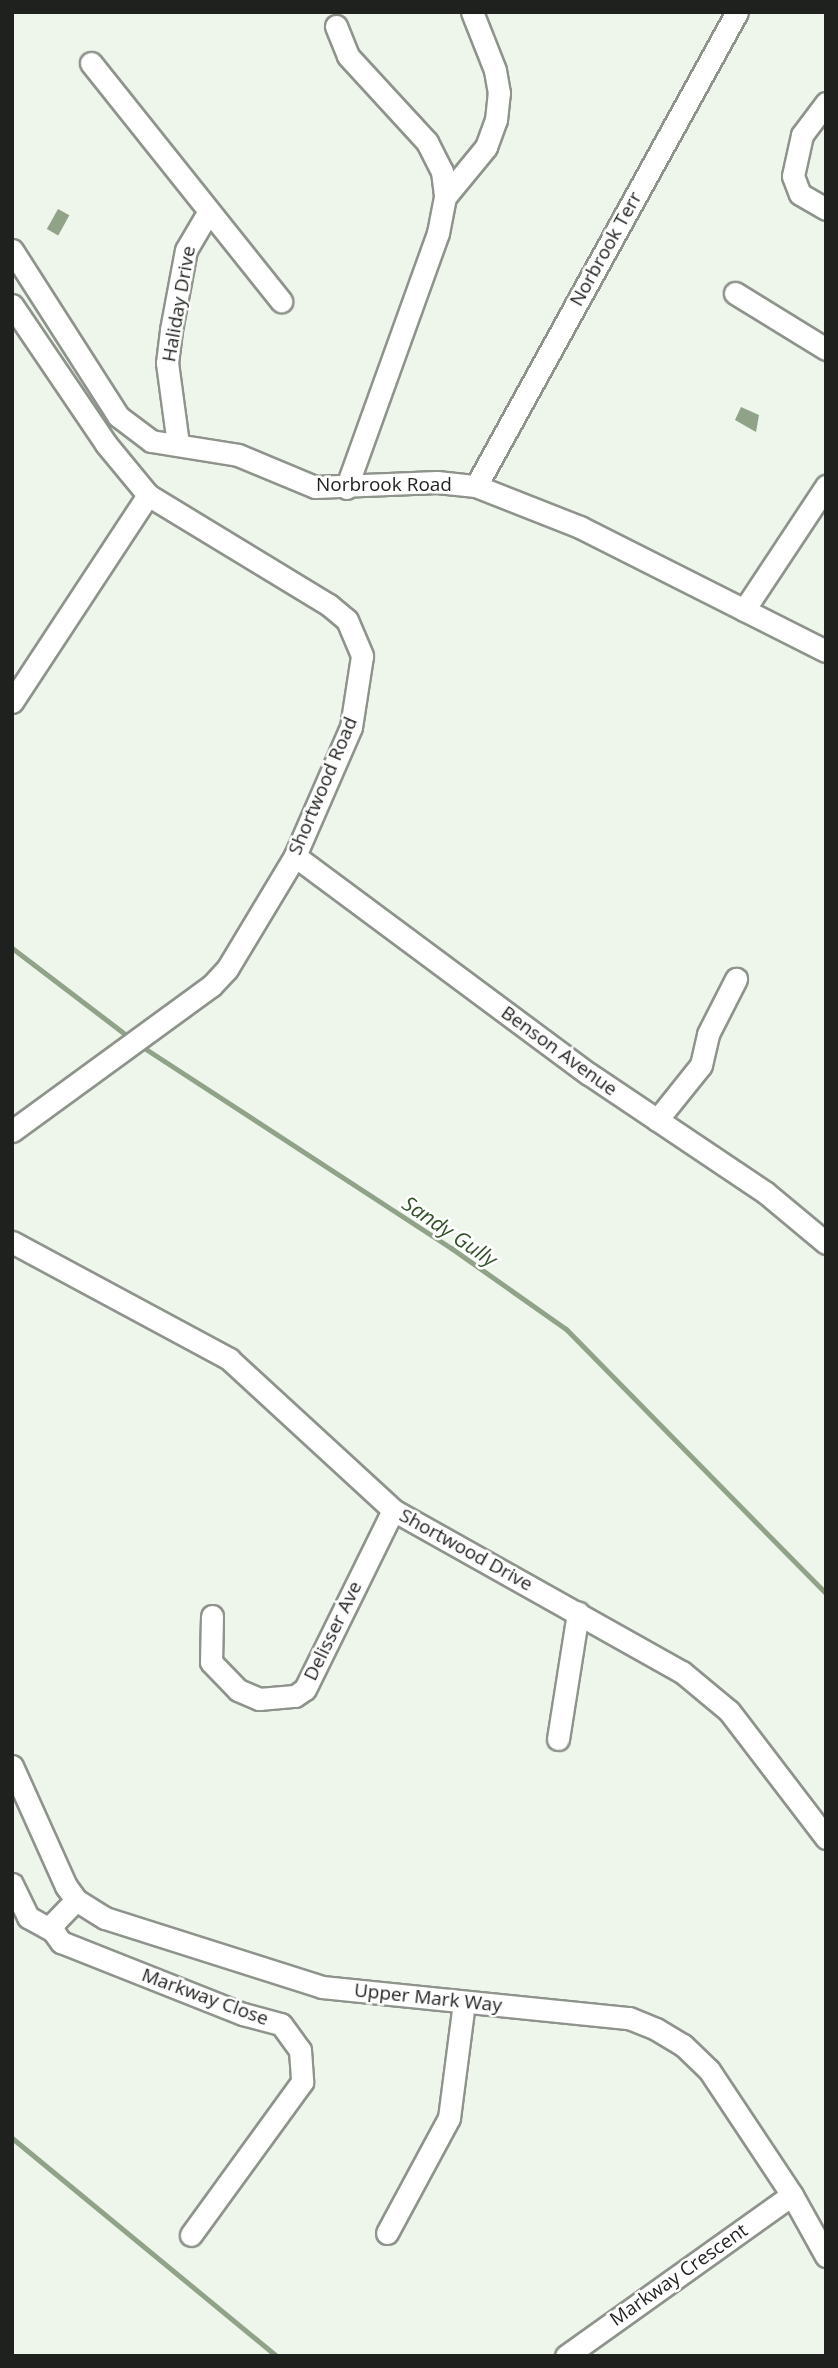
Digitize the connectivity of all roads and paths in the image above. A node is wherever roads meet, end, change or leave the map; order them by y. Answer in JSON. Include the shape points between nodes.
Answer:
{"nodes":[{"id":1,"x":472,"y":12,"type":"edge"},
{"id":2,"x":737,"y":12,"type":"edge"},
{"id":3,"x":336,"y":26,"type":"dead end"},
{"id":4,"x":91,"y":64,"type":"dead end"},
{"id":5,"x":826,"y":103,"type":"edge"},
{"id":6,"x":445,"y":197,"type":"junction"},
{"id":7,"x":826,"y":209,"type":"edge"},
{"id":8,"x":209,"y":211,"type":"junction"},
{"id":9,"x":12,"y":250,"type":"edge"},
{"id":10,"x":734,"y":293,"type":"dead end"},
{"id":11,"x":281,"y":301,"type":"dead end"},
{"id":12,"x":12,"y":304,"type":"edge"},
{"id":13,"x":826,"y":349,"type":"edge"},
{"id":14,"x":178,"y":444,"type":"junction"},
{"id":15,"x":475,"y":486,"type":"junction"},
{"id":16,"x":826,"y":486,"type":"edge"},
{"id":17,"x":346,"y":488,"type":"junction"},
{"id":18,"x":148,"y":495,"type":"junction"},
{"id":19,"x":744,"y":610,"type":"junction"},
{"id":20,"x":826,"y":651,"type":"edge"},
{"id":21,"x":12,"y":702,"type":"edge"},
{"id":22,"x":295,"y":856,"type":"junction"},
{"id":23,"x":736,"y":979,"type":"dead end"},
{"id":24,"x":657,"y":1120,"type":"junction"},
{"id":25,"x":12,"y":1131,"type":"edge"},
{"id":26,"x":12,"y":1242,"type":"edge"},
{"id":27,"x":826,"y":1243,"type":"edge"},
{"id":28,"x":393,"y":1510,"type":"junction"},
{"id":29,"x":578,"y":1613,"type":"junction"},
{"id":30,"x":212,"y":1616,"type":"dead end"},
{"id":31,"x":558,"y":1739,"type":"dead end"},
{"id":32,"x":12,"y":1766,"type":"edge"},
{"id":33,"x":826,"y":1838,"type":"edge"},
{"id":34,"x":12,"y":1884,"type":"edge"},
{"id":35,"x":76,"y":1900,"type":"junction"},
{"id":36,"x":53,"y":1931,"type":"junction"},
{"id":37,"x":464,"y":2002,"type":"junction"},
{"id":38,"x":792,"y":2195,"type":"junction"},
{"id":39,"x":387,"y":2233,"type":"dead end"},
{"id":40,"x":191,"y":2235,"type":"dead end"},
{"id":41,"x":826,"y":2256,"type":"edge"},
{"id":42,"x":566,"y":2356,"type":"edge"}],
"edges":[{"from":1,"to":6,"type":"street","via":[[495,71],[499,93],[496,120],[486,148]]},
{"from":2,"to":15,"type":"street","name":"Norbrook Terr"},
{"from":3,"to":6,"type":"street","via":[[348,56],[427,142],[443,172]]},
{"from":4,"to":8,"type":"street"},
{"from":5,"to":7,"type":"street","via":[[802,135],[793,176],[800,194]]},
{"from":6,"to":17,"type":"street","via":[[438,233]]},
{"from":8,"to":11,"type":"street"},
{"from":8,"to":14,"type":"street","name":"Haliday Drive","via":[[186,250],[171,330],[167,363]]},
{"from":9,"to":14,"type":"street","name":"Norbrook Road","via":[[118,416],[151,441]]},
{"from":10,"to":13,"type":"street"},
{"from":12,"to":18,"type":"street","name":"Shortwood Road","via":[[106,444]]},
{"from":14,"to":17,"type":"street","name":"Norbrook Road","via":[[238,455],[314,487]]},
{"from":15,"to":17,"type":"street","name":"Norbrook Road","via":[[394,482]]},
{"from":15,"to":19,"type":"street","name":"Norbrook Road","via":[[580,527]]},
{"from":16,"to":19,"type":"street"},
{"from":18,"to":21,"type":"street"},
{"from":18,"to":22,"type":"street","name":"Shortwood Road","via":[[330,605],[358,640],[361,670],[351,727]]},
{"from":19,"to":20,"type":"street","name":"Norbrook Road"},
{"from":22,"to":24,"type":"street","name":"Benson Avenue"},
{"from":22,"to":25,"type":"street","name":"Shortwood Road","via":[[211,986]]},
{"from":23,"to":24,"type":"street","via":[[708,1034],[701,1065]]},
{"from":24,"to":27,"type":"street","name":"Benson Avenue","via":[[766,1193]]},
{"from":26,"to":28,"type":"street","name":"Shortwood Drive","via":[[229,1359]]},
{"from":28,"to":29,"type":"street","name":"Shortwood Drive"},
{"from":28,"to":30,"type":"street","name":"Delisser Ave","via":[[305,1689],[295,1696],[259,1699],[238,1690],[211,1662]]},
{"from":29,"to":31,"type":"street"},
{"from":29,"to":33,"type":"street","name":"Shortwood Drive","via":[[705,1688],[729,1711]]},
{"from":32,"to":35,"type":"street"},
{"from":34,"to":36,"type":"street","name":"Markway Close","via":[[28,1917]]},
{"from":35,"to":36,"type":"street","via":[[57,1918]]},
{"from":35,"to":37,"type":"street","name":"Upper Mark Way","via":[[105,1918],[322,1987]]},
{"from":36,"to":40,"type":"street","name":"Markway Close","via":[[61,1942],[243,2014],[281,2024],[300,2050],[302,2082]]},
{"from":37,"to":38,"type":"street","name":"Upper Mark Way","via":[[629,2018],[656,2029],[709,2070]]},
{"from":37,"to":39,"type":"street","via":[[449,2118]]},
{"from":38,"to":41,"type":"street","name":"Upper Mark Way"},
{"from":38,"to":42,"type":"street","name":"Markway Crescent"}]}
